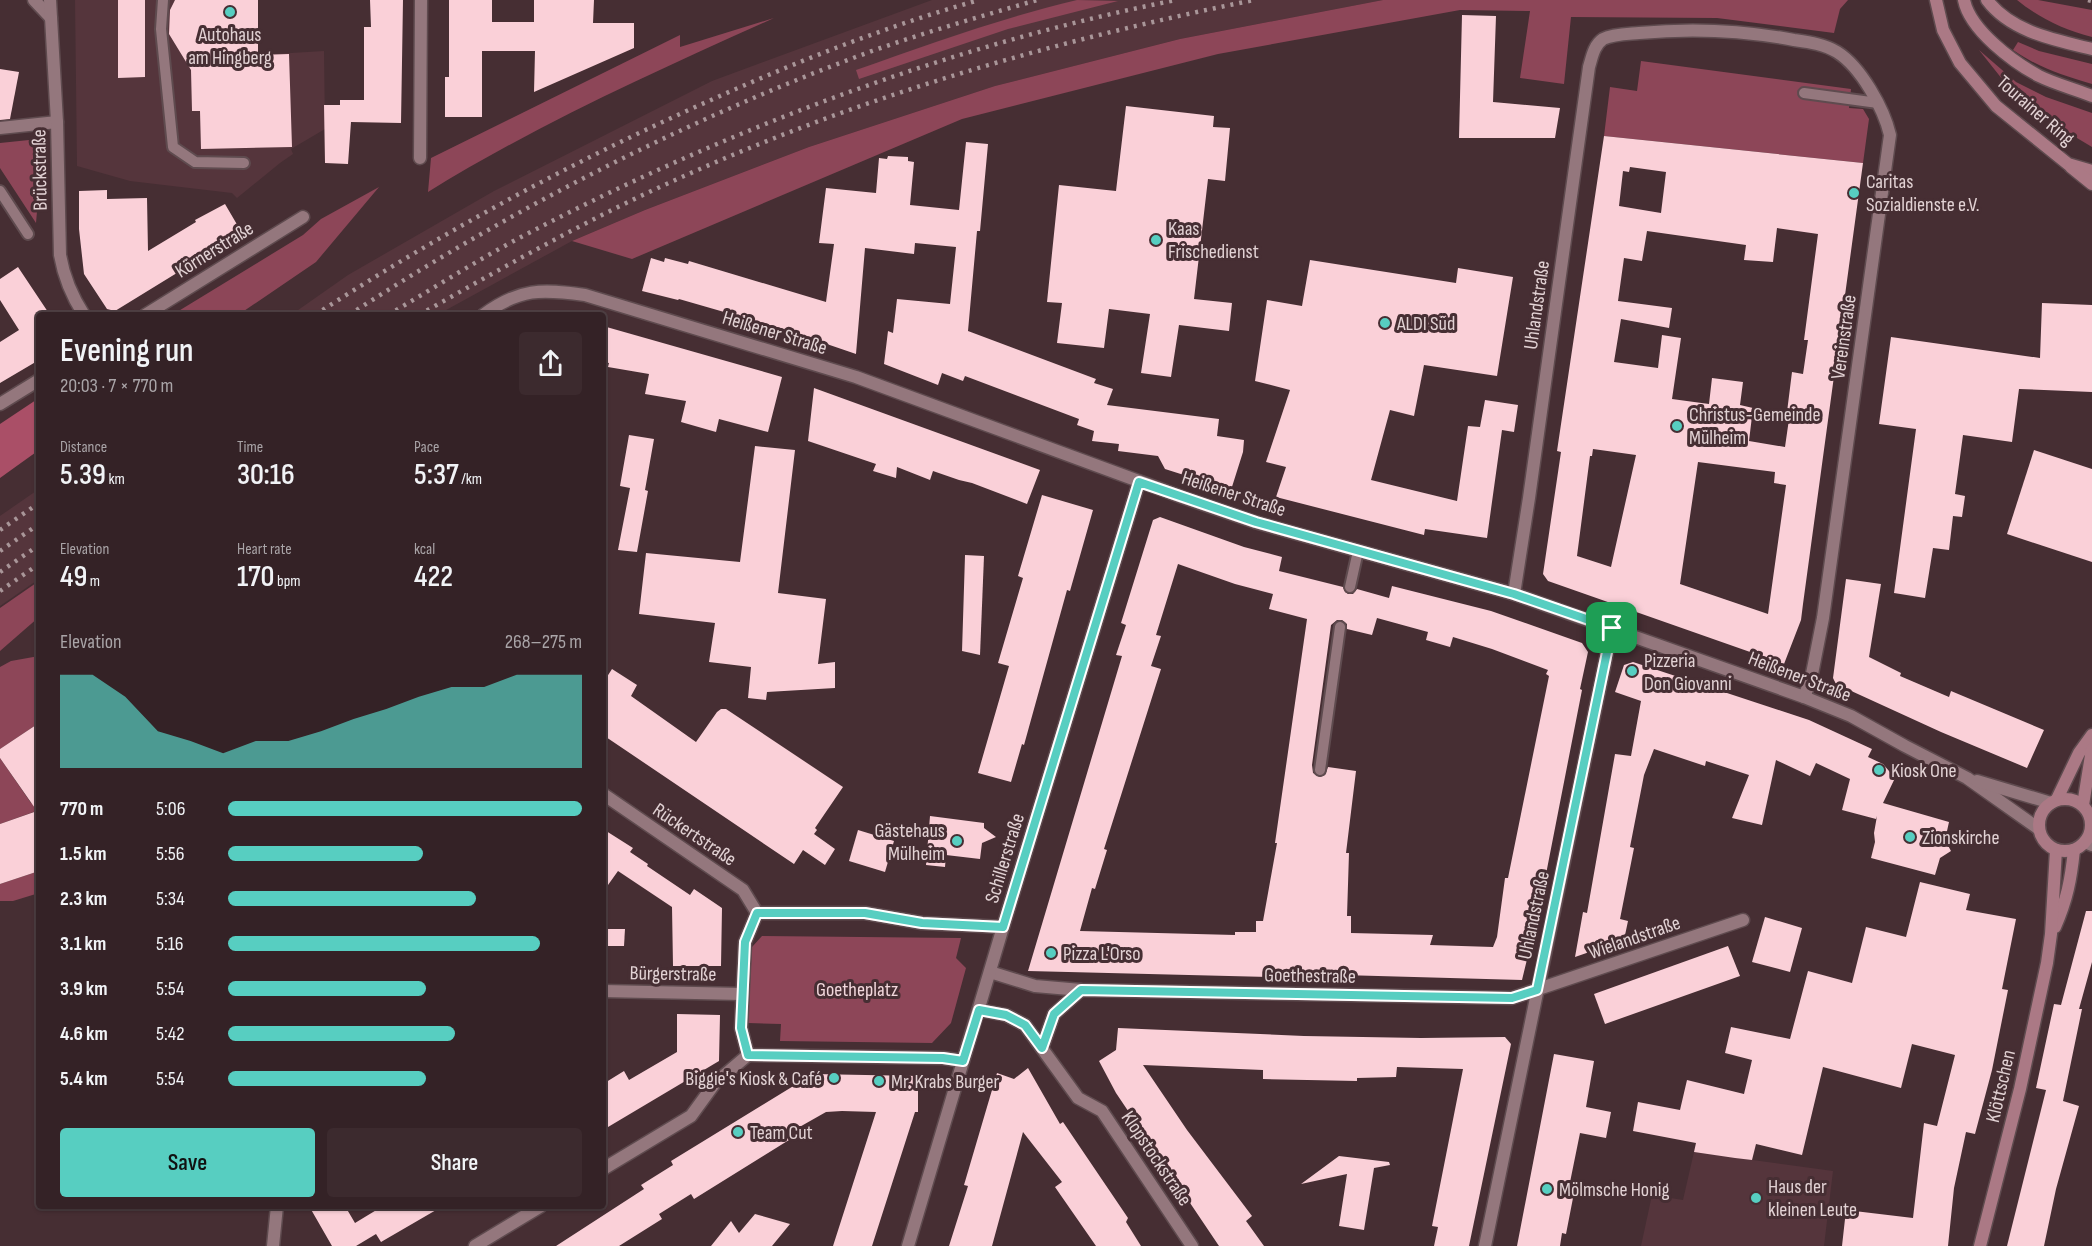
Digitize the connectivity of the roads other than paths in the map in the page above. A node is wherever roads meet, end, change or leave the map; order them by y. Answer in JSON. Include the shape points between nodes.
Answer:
{"nodes":[{"id":1,"x":34,"y":0,"type":"edge"},
{"id":2,"x":50,"y":0,"type":"edge"},
{"id":3,"x":163,"y":0,"type":"edge"},
{"id":4,"x":421,"y":0,"type":"edge"},
{"id":5,"x":1936,"y":0,"type":"edge"},
{"id":6,"x":1964,"y":0,"type":"edge"},
{"id":7,"x":1987,"y":0,"type":"edge"},
{"id":8,"x":51,"y":18,"type":"junction"},
{"id":9,"x":1618,"y":35,"type":"joint"},
{"id":10,"x":2092,"y":49,"type":"edge"},
{"id":11,"x":1804,"y":93,"type":"dead end"},
{"id":12,"x":2092,"y":96,"type":"edge"},
{"id":13,"x":1878,"y":103,"type":"junction"},
{"id":14,"x":57,"y":122,"type":"junction"},
{"id":15,"x":0,"y":128,"type":"edge"},
{"id":16,"x":420,"y":158,"type":"dead end"},
{"id":17,"x":244,"y":163,"type":"dead end"},
{"id":18,"x":2068,"y":164,"type":"junction"},
{"id":19,"x":2092,"y":171,"type":"edge"},
{"id":20,"x":2092,"y":184,"type":"edge"},
{"id":21,"x":0,"y":191,"type":"edge"},
{"id":22,"x":303,"y":217,"type":"dead end"},
{"id":23,"x":28,"y":234,"type":"dead end"},
{"id":24,"x":82,"y":312,"type":"edge"},
{"id":25,"x":150,"y":312,"type":"edge"},
{"id":26,"x":488,"y":312,"type":"edge"},
{"id":27,"x":36,"y":382,"type":"edge"},
{"id":28,"x":0,"y":404,"type":"edge"},
{"id":29,"x":1139,"y":482,"type":"junction"},
{"id":30,"x":1358,"y":551,"type":"junction"},
{"id":31,"x":1350,"y":587,"type":"dead end"},
{"id":32,"x":1514,"y":594,"type":"junction"},
{"id":33,"x":1340,"y":627,"type":"dead end"},
{"id":34,"x":1612,"y":628,"type":"junction"},
{"id":35,"x":1804,"y":697,"type":"junction"},
{"id":36,"x":2092,"y":735,"type":"edge"},
{"id":37,"x":2092,"y":749,"type":"edge"},
{"id":38,"x":1320,"y":770,"type":"dead end"},
{"id":39,"x":1966,"y":777,"type":"junction"},
{"id":40,"x":606,"y":796,"type":"edge"},
{"id":41,"x":2054,"y":801,"type":"junction"},
{"id":42,"x":2082,"y":805,"type":"junction"},
{"id":43,"x":2092,"y":821,"type":"edge"},
{"id":44,"x":2039,"y":829,"type":"junction"},
{"id":45,"x":2089,"y":843,"type":"edge"},
{"id":46,"x":2056,"y":850,"type":"junction"},
{"id":47,"x":2074,"y":850,"type":"junction"},
{"id":48,"x":757,"y":913,"type":"junction"},
{"id":49,"x":1743,"y":920,"type":"dead end"},
{"id":50,"x":1003,"y":927,"type":"junction"},
{"id":51,"x":2052,"y":934,"type":"junction"},
{"id":52,"x":990,"y":972,"type":"junction"},
{"id":53,"x":1081,"y":990,"type":"junction"},
{"id":54,"x":1537,"y":990,"type":"junction"},
{"id":55,"x":606,"y":991,"type":"edge"},
{"id":56,"x":742,"y":994,"type":"junction"},
{"id":57,"x":979,"y":1010,"type":"junction"},
{"id":58,"x":1042,"y":1048,"type":"junction"},
{"id":59,"x":748,"y":1055,"type":"junction"},
{"id":60,"x":963,"y":1061,"type":"junction"},
{"id":61,"x":606,"y":1167,"type":"edge"},
{"id":62,"x":277,"y":1209,"type":"edge"},
{"id":63,"x":536,"y":1209,"type":"edge"},
{"id":64,"x":1185,"y":1244,"type":"edge"},
{"id":65,"x":273,"y":1246,"type":"edge"},
{"id":66,"x":475,"y":1246,"type":"edge"},
{"id":67,"x":908,"y":1246,"type":"edge"},
{"id":68,"x":1485,"y":1246,"type":"edge"},
{"id":69,"x":1980,"y":1246,"type":"edge"}],
"edges":[{"from":1,"to":8,"type":"street"},
{"from":2,"to":8,"type":"street","name":"Brückstraße"},
{"from":3,"to":17,"type":"lane","via":[[161,29],[173,147],[195,162]]},
{"from":4,"to":16,"type":"street"},
{"from":5,"to":18,"type":"main road","name":"Tourainer Ring","via":[[1943,30],[1960,63],[1976,83],[1996,106]]},
{"from":6,"to":12,"type":"main road","via":[[1966,10],[1983,33],[2009,57],[2039,76]]},
{"from":7,"to":10,"type":"main road","via":[[2000,15],[2027,30]]},
{"from":8,"to":14,"type":"street","name":"Brückstraße"},
{"from":9,"to":13,"type":"street","name":"Vereinstraße","via":[[1714,30],[1819,44],[1838,52],[1850,63]]},
{"from":9,"to":32,"type":"street","name":"Uhlandstraße","via":[[1602,40],[1589,67]]},
{"from":11,"to":13,"type":"lane"},
{"from":13,"to":35,"type":"street","name":"Vereinstraße","via":[[1890,135],[1887,160],[1823,618]]},
{"from":14,"to":15,"type":"street"},
{"from":14,"to":24,"type":"street","name":"Brückstraße","via":[[60,255],[63,276]]},
{"from":18,"to":19,"type":"main road","name":"Tourainer Ring"},
{"from":18,"to":20,"type":"main road"},
{"from":21,"to":23,"type":"lane"},
{"from":22,"to":25,"type":"street","name":"Körnerstraße"},
{"from":26,"to":29,"type":"street","name":"Heißener Straße","via":[[512,297],[531,292],[585,295],[856,377]]},
{"from":27,"to":28,"type":"street"},
{"from":29,"to":30,"type":"street","name":"Heißener Straße"},
{"from":29,"to":50,"type":"street","name":"Schillerstraße"},
{"from":30,"to":31,"type":"lane"},
{"from":30,"to":32,"type":"street","name":"Heißener Straße"},
{"from":32,"to":34,"type":"street","name":"Heißener Straße"},
{"from":33,"to":38,"type":"lane"},
{"from":34,"to":35,"type":"street","name":"Heißener Straße"},
{"from":34,"to":54,"type":"street","name":"Uhlandstraße"},
{"from":35,"to":39,"type":"street","name":"Heißener Straße","via":[[1851,716]]},
{"from":36,"to":41,"type":"main road"},
{"from":37,"to":42,"type":"main road"},
{"from":39,"to":41,"type":"street","name":"Heißener Straße"},
{"from":39,"to":44,"type":"street","name":"Heißener Straße"},
{"from":40,"to":48,"type":"street","name":"Rückertstraße","via":[[743,890]]},
{"from":41,"to":42,"type":"main road","via":[[2066,798]]},
{"from":41,"to":44,"type":"main road","via":[[2043,809]]},
{"from":42,"to":43,"type":"main road"},
{"from":43,"to":45,"type":"main road"},
{"from":44,"to":46,"type":"main road","via":[[2042,838]]},
{"from":45,"to":47,"type":"main road"},
{"from":46,"to":47,"type":"main road"},
{"from":46,"to":51,"type":"main road","name":"Klöttschen"},
{"from":47,"to":51,"type":"main road","name":"Klöttschen","via":[[2065,904]]},
{"from":48,"to":50,"type":"street","via":[[865,913],[922,923]]},
{"from":48,"to":56,"type":"street","via":[[745,942]]},
{"from":49,"to":54,"type":"street","name":"Wielandstraße"},
{"from":50,"to":52,"type":"street","name":"Schillerstraße"},
{"from":51,"to":69,"type":"main road","name":"Klöttschen","via":[[2020,1089]]},
{"from":52,"to":53,"type":"street","name":"Goethestraße","via":[[1035,986]]},
{"from":52,"to":57,"type":"street","name":"Schillerstraße"},
{"from":53,"to":54,"type":"street","name":"Goethestraße","via":[[1512,998]]},
{"from":53,"to":58,"type":"street","via":[[1054,1014]]},
{"from":54,"to":68,"type":"street","name":"Uhlandstraße"},
{"from":55,"to":56,"type":"street","name":"Bürgerstraße"},
{"from":56,"to":59,"type":"street","via":[[741,1028]]},
{"from":57,"to":58,"type":"street","name":"Klopstockstraße","via":[[1006,1015],[1025,1025]]},
{"from":57,"to":60,"type":"street","name":"Schillerstraße"},
{"from":58,"to":64,"type":"street","name":"Klopstockstraße","via":[[1078,1098],[1102,1112]]},
{"from":59,"to":60,"type":"street"},
{"from":59,"to":61,"type":"street","via":[[715,1083],[691,1116]]},
{"from":60,"to":67,"type":"street","name":"Schillerstraße"},
{"from":62,"to":65,"type":"street"},
{"from":63,"to":66,"type":"street"}]}
